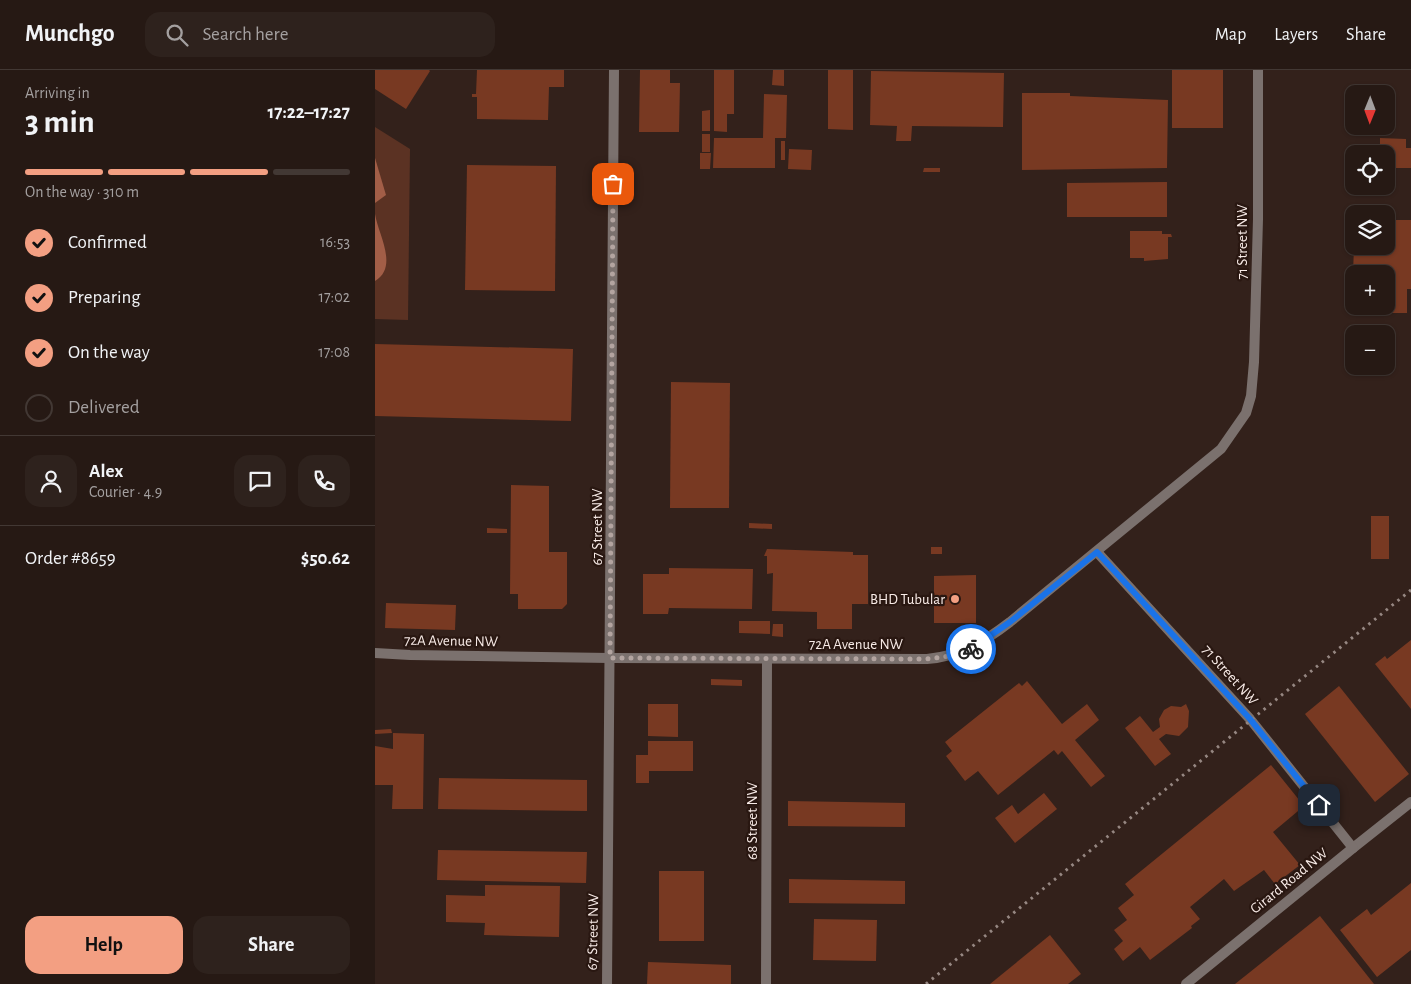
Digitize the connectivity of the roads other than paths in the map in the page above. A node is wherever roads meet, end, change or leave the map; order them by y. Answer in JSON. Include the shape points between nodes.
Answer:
{"nodes":[{"id":1,"x":615,"y":70,"type":"edge"},
{"id":2,"x":1258,"y":70,"type":"edge"},
{"id":3,"x":1246,"y":412,"type":"joint"},
{"id":4,"x":1097,"y":552,"type":"junction"},
{"id":5,"x":375,"y":653,"type":"edge"},
{"id":6,"x":610,"y":658,"type":"junction"},
{"id":7,"x":767,"y":659,"type":"junction"},
{"id":8,"x":1411,"y":802,"type":"edge"},
{"id":9,"x":1353,"y":848,"type":"junction"},
{"id":10,"x":607,"y":984,"type":"edge"},
{"id":11,"x":766,"y":984,"type":"edge"},
{"id":12,"x":1186,"y":984,"type":"edge"}],
"edges":[{"from":1,"to":6,"type":"street","name":"67 Street NW"},
{"from":2,"to":3,"type":"street","name":"71 Street NW","via":[[1256,327],[1253,379]]},
{"from":3,"to":4,"type":"street","name":"72A Avenue NW","via":[[1221,449]]},
{"from":4,"to":7,"type":"street","name":"72A Avenue NW","via":[[985,641],[956,654],[927,659]]},
{"from":4,"to":9,"type":"street","name":"71 Street NW","via":[[1250,719]]},
{"from":5,"to":6,"type":"street","name":"72A Avenue NW"},
{"from":6,"to":7,"type":"street","name":"72A Avenue NW"},
{"from":6,"to":10,"type":"street","name":"67 Street NW"},
{"from":7,"to":11,"type":"street","name":"68 Street NW"},
{"from":8,"to":9,"type":"street","name":"Girard Road NW"},
{"from":9,"to":12,"type":"street","name":"Girard Road NW"}]}
